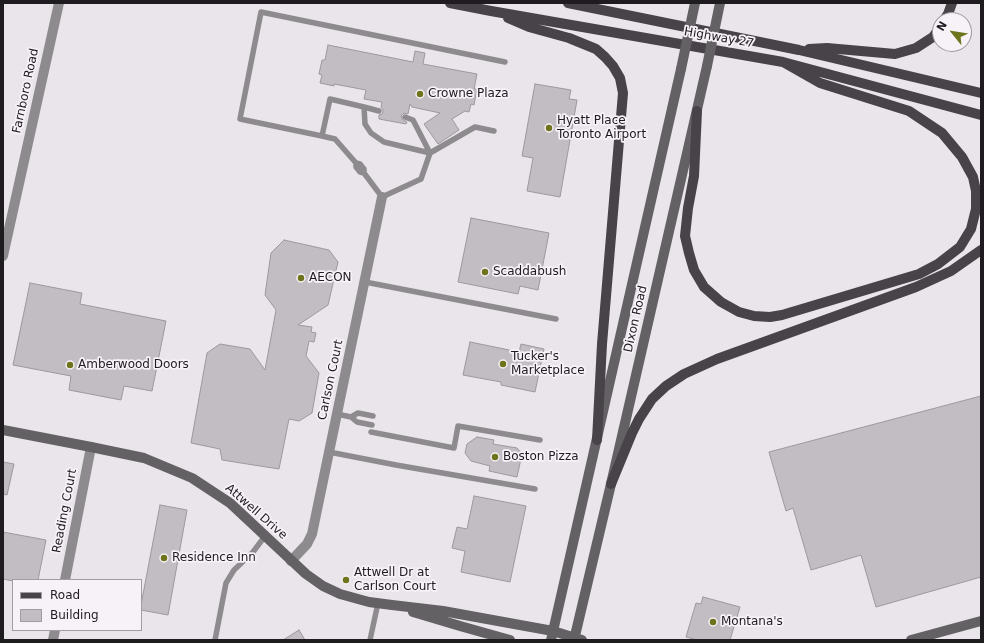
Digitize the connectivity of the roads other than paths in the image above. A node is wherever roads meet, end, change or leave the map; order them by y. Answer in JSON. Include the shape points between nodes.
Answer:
{"nodes":[{"id":1,"x":59,"y":3,"type":"edge"},
{"id":2,"x":450,"y":3,"type":"edge"},
{"id":3,"x":568,"y":3,"type":"edge"},
{"id":4,"x":694,"y":3,"type":"edge"},
{"id":5,"x":720,"y":3,"type":"edge"},
{"id":6,"x":491,"y":11,"type":"junction"},
{"id":7,"x":932,"y":38,"type":"edge"},
{"id":8,"x":799,"y":50,"type":"junction"},
{"id":9,"x":504,"y":62,"type":"dead end"},
{"id":10,"x":783,"y":62,"type":"junction"},
{"id":11,"x":981,"y":93,"type":"edge"},
{"id":12,"x":364,"y":107,"type":"junction"},
{"id":13,"x":378,"y":111,"type":"dead end"},
{"id":14,"x":697,"y":111,"type":"junction"},
{"id":15,"x":981,"y":115,"type":"edge"},
{"id":16,"x":405,"y":117,"type":"dead end"},
{"id":17,"x":494,"y":131,"type":"dead end"},
{"id":18,"x":322,"y":136,"type":"junction"},
{"id":19,"x":430,"y":153,"type":"junction"},
{"id":20,"x":382,"y":198,"type":"junction"},
{"id":21,"x":981,"y":250,"type":"edge"},
{"id":22,"x":3,"y":256,"type":"edge"},
{"id":23,"x":365,"y":282,"type":"junction"},
{"id":24,"x":556,"y":319,"type":"dead end"},
{"id":25,"x":337,"y":414,"type":"junction"},
{"id":26,"x":373,"y":416,"type":"dead end"},
{"id":27,"x":351,"y":417,"type":"junction"},
{"id":28,"x":372,"y":425,"type":"dead end"},
{"id":29,"x":3,"y":430,"type":"edge"},
{"id":30,"x":371,"y":432,"type":"dead end"},
{"id":31,"x":540,"y":440,"type":"dead end"},
{"id":32,"x":597,"y":440,"type":"junction"},
{"id":33,"x":91,"y":447,"type":"junction"},
{"id":34,"x":329,"y":452,"type":"junction"},
{"id":35,"x":611,"y":484,"type":"junction"},
{"id":36,"x":535,"y":489,"type":"dead end"},
{"id":37,"x":265,"y":536,"type":"junction"},
{"id":38,"x":291,"y":561,"type":"junction"},
{"id":39,"x":65,"y":579,"type":"edge"},
{"id":40,"x":378,"y":603,"type":"junction"},
{"id":41,"x":392,"y":605,"type":"junction"},
{"id":42,"x":981,"y":621,"type":"edge"},
{"id":43,"x":552,"y":635,"type":"edge"},
{"id":44,"x":577,"y":639,"type":"edge"},
{"id":45,"x":215,"y":640,"type":"edge"},
{"id":46,"x":370,"y":640,"type":"edge"},
{"id":47,"x":510,"y":640,"type":"edge"},
{"id":48,"x":911,"y":640,"type":"edge"}],
"edges":[{"from":1,"to":22,"type":"street","name":"Farnboro Road"},
{"from":2,"to":6,"type":"main road","name":"Highway 27"},
{"from":3,"to":8,"type":"main road","name":"Highway 27"},
{"from":4,"to":32,"type":"main road","name":"Dixon Road","bridge":true,"via":[[682,69]]},
{"from":5,"to":14,"type":"main road","name":"Dixon Road","bridge":true},
{"from":6,"to":10,"type":"main road","name":"Highway 27"},
{"from":6,"to":32,"type":"main road","via":[[529,28],[569,38],[596,49],[613,66],[620,78],[623,93],[602,344]]},
{"from":7,"to":8,"type":"main road","via":[[916,48],[894,54],[827,48]]},
{"from":8,"to":11,"type":"main road","name":"Highway 27"},
{"from":9,"to":18,"type":"lane","via":[[261,12],[240,119]]},
{"from":10,"to":14,"type":"main road","via":[[820,83],[909,111],[942,134],[962,157],[973,177],[976,191],[976,209],[971,229],[960,247],[938,264],[919,274],[782,315],[770,318],[739,312],[721,302],[704,287],[694,270],[685,236],[694,176]]},
{"from":10,"to":15,"type":"main road","name":"Highway 27"},
{"from":12,"to":13,"type":"lane"},
{"from":12,"to":18,"type":"lane","via":[[330,99]]},
{"from":12,"to":19,"type":"lane","via":[[365,124],[370,133],[384,142]]},
{"from":14,"to":35,"type":"main road","name":"Dixon Road"},
{"from":16,"to":19,"type":"lane","via":[[413,120]]},
{"from":17,"to":19,"type":"lane","via":[[475,127]]},
{"from":18,"to":20,"type":"lane","via":[[335,138]]},
{"from":19,"to":20,"type":"lane","via":[[421,179]]},
{"from":20,"to":23,"type":"street","name":"Carlson Court"},
{"from":21,"to":35,"type":"main road","via":[[951,271],[916,287],[717,359],[684,374],[652,399],[632,433]]},
{"from":23,"to":24,"type":"lane"},
{"from":23,"to":25,"type":"street","name":"Carlson Court"},
{"from":25,"to":27,"type":"lane"},
{"from":25,"to":34,"type":"street","name":"Carlson Court"},
{"from":26,"to":27,"type":"lane","via":[[358,413]]},
{"from":27,"to":28,"type":"lane","via":[[357,422]]},
{"from":29,"to":33,"type":"main road","name":"Attwell Drive"},
{"from":30,"to":31,"type":"lane","via":[[454,448],[458,426]]},
{"from":32,"to":43,"type":"main road","name":"Dixon Road"},
{"from":33,"to":37,"type":"main road","name":"Attwell Drive","via":[[144,458],[192,478],[230,503]]},
{"from":33,"to":39,"type":"street","name":"Reading Court"},
{"from":34,"to":36,"type":"lane"},
{"from":34,"to":38,"type":"street","name":"Carlson Court","via":[[312,534],[307,544]]},
{"from":35,"to":44,"type":"main road","name":"Dixon Road"},
{"from":37,"to":38,"type":"main road","name":"Attwell Drive"},
{"from":37,"to":45,"type":"lane","via":[[234,570],[226,583]]},
{"from":38,"to":40,"type":"main road","name":"Attwell Drive","via":[[322,586],[358,600]]},
{"from":40,"to":41,"type":"main road","name":"Attwell Drive"},
{"from":40,"to":46,"type":"lane"},
{"from":41,"to":43,"type":"main road","name":"Attwell Drive","via":[[443,610]]},
{"from":41,"to":47,"type":"main road","name":"Attwell Drive"},
{"from":42,"to":48,"type":"main road"},
{"from":43,"to":44,"type":"main road","name":"Attwell Drive"}]}
